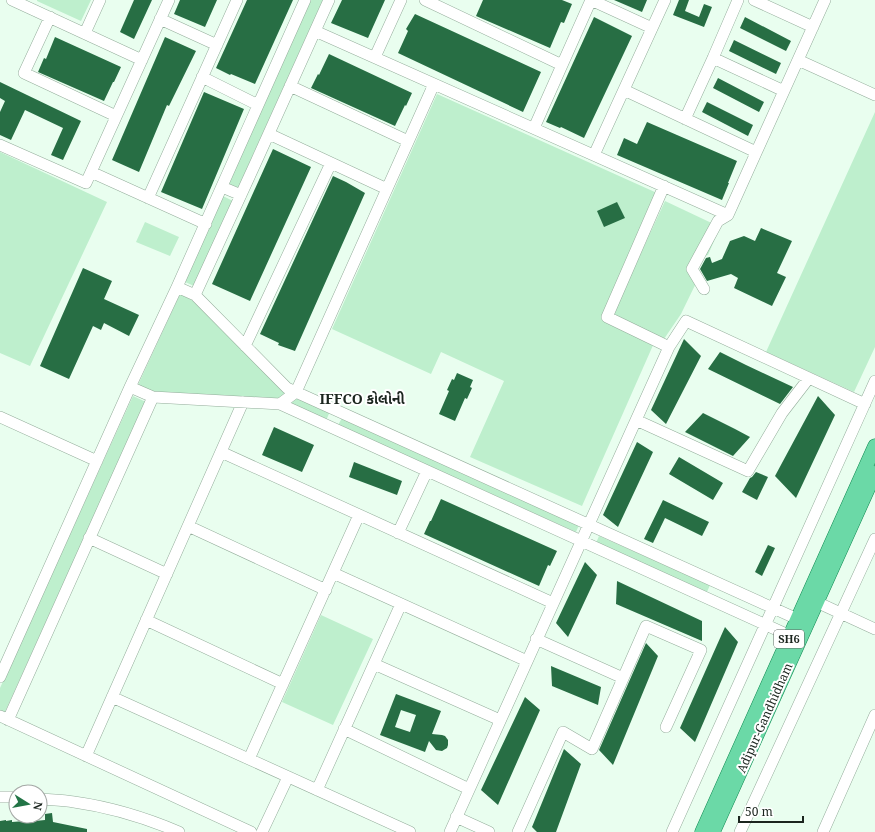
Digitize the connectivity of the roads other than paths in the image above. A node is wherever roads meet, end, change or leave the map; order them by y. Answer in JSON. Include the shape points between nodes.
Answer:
{"nodes":[{"id":1,"x":12,"y":0,"type":"edge"},
{"id":2,"x":100,"y":0,"type":"edge"},
{"id":3,"x":169,"y":0,"type":"edge"},
{"id":4,"x":237,"y":0,"type":"edge"},
{"id":5,"x":305,"y":0,"type":"edge"},
{"id":6,"x":329,"y":0,"type":"edge"},
{"id":7,"x":401,"y":0,"type":"edge"},
{"id":8,"x":425,"y":0,"type":"edge"},
{"id":9,"x":591,"y":0,"type":"edge"},
{"id":10,"x":665,"y":0,"type":"edge"},
{"id":11,"x":738,"y":0,"type":"edge"},
{"id":12,"x":754,"y":0,"type":"edge"},
{"id":13,"x":826,"y":0,"type":"edge"},
{"id":14,"x":30,"y":4,"type":"edge"},
{"id":15,"x":50,"y":17,"type":"junction"},
{"id":16,"x":160,"y":19,"type":"junction"},
{"id":17,"x":813,"y":27,"type":"junction"},
{"id":18,"x":652,"y":28,"type":"junction"},
{"id":19,"x":315,"y":31,"type":"junction"},
{"id":20,"x":85,"y":33,"type":"junction"},
{"id":21,"x":217,"y":45,"type":"junction"},
{"id":22,"x":375,"y":57,"type":"junction"},
{"id":23,"x":713,"y":58,"type":"junction"},
{"id":24,"x":142,"y":60,"type":"junction"},
{"id":25,"x":798,"y":60,"type":"junction"},
{"id":26,"x":562,"y":65,"type":"junction"},
{"id":27,"x":202,"y":77,"type":"junction"},
{"id":28,"x":434,"y":84,"type":"junction"},
{"id":29,"x":290,"y":86,"type":"junction"},
{"id":30,"x":624,"y":90,"type":"junction"},
{"id":31,"x":784,"y":91,"type":"junction"},
{"id":32,"x":875,"y":95,"type":"edge"},
{"id":33,"x":258,"y":104,"type":"junction"},
{"id":34,"x":116,"y":116,"type":"junction"},
{"id":35,"x":685,"y":119,"type":"junction"},
{"id":36,"x":534,"y":128,"type":"junction"},
{"id":37,"x":269,"y":134,"type":"junction"},
{"id":38,"x":408,"y":141,"type":"junction"},
{"id":39,"x":0,"y":145,"type":"edge"},
{"id":40,"x":756,"y":152,"type":"junction"},
{"id":41,"x":594,"y":155,"type":"junction"},
{"id":42,"x":331,"y":163,"type":"junction"},
{"id":43,"x":91,"y":172,"type":"junction"},
{"id":44,"x":222,"y":186,"type":"junction"},
{"id":45,"x":664,"y":186,"type":"junction"},
{"id":46,"x":387,"y":188,"type":"junction"},
{"id":47,"x":241,"y":195,"type":"junction"},
{"id":48,"x":148,"y":198,"type":"junction"},
{"id":49,"x":728,"y":215,"type":"junction"},
{"id":50,"x":206,"y":224,"type":"junction"},
{"id":51,"x":177,"y":287,"type":"junction"},
{"id":52,"x":704,"y":289,"type":"dead end"},
{"id":53,"x":195,"y":295,"type":"junction"},
{"id":54,"x":245,"y":346,"type":"junction"},
{"id":55,"x":669,"y":347,"type":"junction"},
{"id":56,"x":809,"y":378,"type":"junction"},
{"id":57,"x":875,"y":381,"type":"edge"},
{"id":58,"x":130,"y":388,"type":"junction"},
{"id":59,"x":296,"y":392,"type":"junction"},
{"id":60,"x":153,"y":397,"type":"junction"},
{"id":61,"x":243,"y":402,"type":"junction"},
{"id":62,"x":280,"y":404,"type":"junction"},
{"id":63,"x":865,"y":404,"type":"junction"},
{"id":64,"x":338,"y":411,"type":"junction"},
{"id":65,"x":0,"y":417,"type":"edge"},
{"id":66,"x":636,"y":420,"type":"junction"},
{"id":67,"x":330,"y":427,"type":"junction"},
{"id":68,"x":875,"y":446,"type":"edge"},
{"id":69,"x":221,"y":452,"type":"junction"},
{"id":70,"x":97,"y":461,"type":"junction"},
{"id":71,"x":427,"y":471,"type":"junction"},
{"id":72,"x":875,"y":473,"type":"edge"},
{"id":73,"x":359,"y":515,"type":"junction"},
{"id":74,"x":588,"y":524,"type":"junction"},
{"id":75,"x":188,"y":526,"type":"junction"},
{"id":76,"x":398,"y":533,"type":"junction"},
{"id":77,"x":90,"y":538,"type":"junction"},
{"id":78,"x":875,"y":539,"type":"edge"},
{"id":79,"x":581,"y":541,"type":"junction"},
{"id":80,"x":333,"y":573,"type":"junction"},
{"id":81,"x":167,"y":574,"type":"junction"},
{"id":82,"x":326,"y":590,"type":"junction"},
{"id":83,"x":812,"y":600,"type":"junction"},
{"id":84,"x":553,"y":603,"type":"junction"},
{"id":85,"x":401,"y":604,"type":"junction"},
{"id":86,"x":773,"y":608,"type":"junction"},
{"id":87,"x":841,"y":613,"type":"junction"},
{"id":88,"x":146,"y":620,"type":"junction"},
{"id":89,"x":802,"y":622,"type":"junction"},
{"id":90,"x":765,"y":625,"type":"junction"},
{"id":91,"x":875,"y":629,"type":"edge"},
{"id":92,"x":795,"y":638,"type":"junction"},
{"id":93,"x":536,"y":639,"type":"junction"},
{"id":94,"x":527,"y":661,"type":"junction"},
{"id":95,"x":374,"y":664,"type":"junction"},
{"id":96,"x":0,"y":677,"type":"edge"},
{"id":97,"x":623,"y":678,"type":"junction"},
{"id":98,"x":283,"y":684,"type":"junction"},
{"id":99,"x":112,"y":697,"type":"junction"},
{"id":100,"x":875,"y":715,"type":"edge"},
{"id":101,"x":4,"y":718,"type":"edge"},
{"id":102,"x":500,"y":720,"type":"junction"},
{"id":103,"x":666,"y":727,"type":"dead end"},
{"id":104,"x":344,"y":729,"type":"junction"},
{"id":105,"x":86,"y":756,"type":"junction"},
{"id":106,"x":250,"y":759,"type":"junction"},
{"id":107,"x":288,"y":777,"type":"junction"},
{"id":108,"x":469,"y":789,"type":"junction"},
{"id":109,"x":316,"y":790,"type":"junction"},
{"id":110,"x":48,"y":800,"type":"edge"},
{"id":111,"x":456,"y":817,"type":"junction"},
{"id":112,"x":179,"y":832,"type":"edge"},
{"id":113,"x":251,"y":832,"type":"edge"},
{"id":114,"x":262,"y":832,"type":"edge"},
{"id":115,"x":410,"y":832,"type":"edge"},
{"id":116,"x":450,"y":832,"type":"edge"},
{"id":117,"x":489,"y":832,"type":"edge"},
{"id":118,"x":518,"y":832,"type":"edge"},
{"id":119,"x":672,"y":832,"type":"edge"},
{"id":120,"x":702,"y":832,"type":"edge"},
{"id":121,"x":713,"y":832,"type":"edge"},
{"id":122,"x":740,"y":832,"type":"edge"},
{"id":123,"x":823,"y":832,"type":"edge"}],
"edges":[{"from":1,"to":14,"type":"street"},
{"from":2,"to":20,"type":"street"},
{"from":3,"to":16,"type":"street"},
{"from":4,"to":21,"type":"street"},
{"from":5,"to":33,"type":"street"},
{"from":6,"to":19,"type":"street"},
{"from":7,"to":22,"type":"street"},
{"from":8,"to":26,"type":"street"},
{"from":9,"to":18,"type":"street"},
{"from":9,"to":26,"type":"street"},
{"from":10,"to":18,"type":"street"},
{"from":11,"to":23,"type":"street"},
{"from":12,"to":17,"type":"street"},
{"from":13,"to":17,"type":"street"},
{"from":14,"to":15,"type":"street"},
{"from":15,"to":20,"type":"street"},
{"from":15,"to":34,"type":"street","via":[[24,73]]},
{"from":16,"to":21,"type":"street"},
{"from":16,"to":24,"type":"street"},
{"from":17,"to":25,"type":"street"},
{"from":18,"to":30,"type":"street"},
{"from":19,"to":22,"type":"street"},
{"from":19,"to":29,"type":"street"},
{"from":20,"to":24,"type":"street"},
{"from":21,"to":27,"type":"street"},
{"from":22,"to":28,"type":"street"},
{"from":23,"to":31,"type":"street"},
{"from":23,"to":35,"type":"street"},
{"from":24,"to":34,"type":"street"},
{"from":25,"to":31,"type":"street"},
{"from":25,"to":32,"type":"street"},
{"from":26,"to":36,"type":"street"},
{"from":27,"to":33,"type":"street"},
{"from":27,"to":48,"type":"street"},
{"from":28,"to":36,"type":"street"},
{"from":28,"to":38,"type":"street"},
{"from":29,"to":37,"type":"street"},
{"from":29,"to":38,"type":"street"},
{"from":30,"to":35,"type":"street"},
{"from":30,"to":41,"type":"street"},
{"from":31,"to":40,"type":"street"},
{"from":33,"to":44,"type":"street"},
{"from":34,"to":43,"type":"street"},
{"from":35,"to":40,"type":"street"},
{"from":36,"to":41,"type":"street"},
{"from":37,"to":42,"type":"street"},
{"from":37,"to":47,"type":"street"},
{"from":38,"to":46,"type":"street"},
{"from":39,"to":43,"type":"street","via":[[86,184]]},
{"from":40,"to":49,"type":"street"},
{"from":41,"to":45,"type":"street"},
{"from":42,"to":46,"type":"street"},
{"from":42,"to":54,"type":"street"},
{"from":43,"to":48,"type":"street"},
{"from":44,"to":47,"type":"street"},
{"from":44,"to":50,"type":"street"},
{"from":45,"to":49,"type":"street"},
{"from":45,"to":55,"type":"street","via":[[607,317]]},
{"from":46,"to":59,"type":"street"},
{"from":47,"to":53,"type":"street"},
{"from":48,"to":50,"type":"street"},
{"from":49,"to":52,"type":"street","via":[[718,221],[692,269]]},
{"from":50,"to":51,"type":"street"},
{"from":51,"to":53,"type":"street"},
{"from":51,"to":58,"type":"street"},
{"from":53,"to":54,"type":"street"},
{"from":54,"to":59,"type":"street","via":[[287,388]]},
{"from":55,"to":56,"type":"street","via":[[686,321]]},
{"from":55,"to":66,"type":"street"},
{"from":56,"to":63,"type":"street"},
{"from":56,"to":66,"type":"street","via":[[782,413],[748,471]]},
{"from":57,"to":63,"type":"street"},
{"from":58,"to":60,"type":"street"},
{"from":58,"to":70,"type":"street"},
{"from":59,"to":62,"type":"street"},
{"from":59,"to":64,"type":"street"},
{"from":60,"to":61,"type":"street"},
{"from":60,"to":77,"type":"street"},
{"from":61,"to":62,"type":"street"},
{"from":61,"to":69,"type":"street"},
{"from":62,"to":67,"type":"street"},
{"from":63,"to":86,"type":"street"},
{"from":64,"to":67,"type":"street"},
{"from":64,"to":74,"type":"street"},
{"from":65,"to":70,"type":"street"},
{"from":66,"to":74,"type":"street"},
{"from":67,"to":71,"type":"street"},
{"from":68,"to":83,"type":"main road","number":"SH6"},
{"from":69,"to":73,"type":"street"},
{"from":69,"to":75,"type":"street"},
{"from":70,"to":96,"type":"street"},
{"from":71,"to":76,"type":"street"},
{"from":71,"to":79,"type":"street"},
{"from":72,"to":83,"type":"main road","number":"SH6"},
{"from":73,"to":76,"type":"street"},
{"from":73,"to":80,"type":"street"},
{"from":74,"to":79,"type":"street"},
{"from":74,"to":86,"type":"street"},
{"from":75,"to":81,"type":"street"},
{"from":75,"to":82,"type":"street"},
{"from":76,"to":84,"type":"street"},
{"from":77,"to":81,"type":"street"},
{"from":77,"to":101,"type":"street"},
{"from":78,"to":87,"type":"street"},
{"from":79,"to":84,"type":"street"},
{"from":79,"to":90,"type":"street"},
{"from":80,"to":82,"type":"street"},
{"from":80,"to":85,"type":"street"},
{"from":81,"to":88,"type":"street"},
{"from":82,"to":98,"type":"street"},
{"from":83,"to":87,"type":"street"},
{"from":83,"to":89,"type":"main road","number":"SH6"},
{"from":84,"to":93,"type":"street"},
{"from":85,"to":94,"type":"street"},
{"from":85,"to":95,"type":"street"},
{"from":86,"to":89,"type":"street"},
{"from":86,"to":90,"type":"street"},
{"from":87,"to":91,"type":"street"},
{"from":87,"to":122,"type":"street"},
{"from":88,"to":98,"type":"street"},
{"from":88,"to":99,"type":"street"},
{"from":89,"to":92,"type":"main road","number":"SH6"},
{"from":90,"to":92,"type":"street"},
{"from":90,"to":119,"type":"street"},
{"from":92,"to":120,"type":"main road","number":"SH6"},
{"from":92,"to":121,"type":"main road","name":"Adipur-Gandhidham","number":"SH6"},
{"from":93,"to":94,"type":"street"},
{"from":93,"to":97,"type":"street"},
{"from":94,"to":102,"type":"street"},
{"from":95,"to":102,"type":"street"},
{"from":95,"to":104,"type":"street"},
{"from":97,"to":103,"type":"street","via":[[646,626],[701,650]]},
{"from":97,"to":118,"type":"street","via":[[592,749],[563,732]]},
{"from":98,"to":106,"type":"street"},
{"from":99,"to":105,"type":"street"},
{"from":99,"to":106,"type":"street"},
{"from":100,"to":123,"type":"street"},
{"from":101,"to":105,"type":"street"},
{"from":102,"to":108,"type":"street"},
{"from":104,"to":108,"type":"street"},
{"from":104,"to":109,"type":"street"},
{"from":105,"to":113,"type":"street"},
{"from":106,"to":107,"type":"street"},
{"from":107,"to":109,"type":"street"},
{"from":107,"to":114,"type":"street"},
{"from":108,"to":111,"type":"street"},
{"from":109,"to":115,"type":"street"},
{"from":110,"to":112,"type":"street","via":[[113,809]]},
{"from":111,"to":116,"type":"street"},
{"from":111,"to":117,"type":"street"}]}
